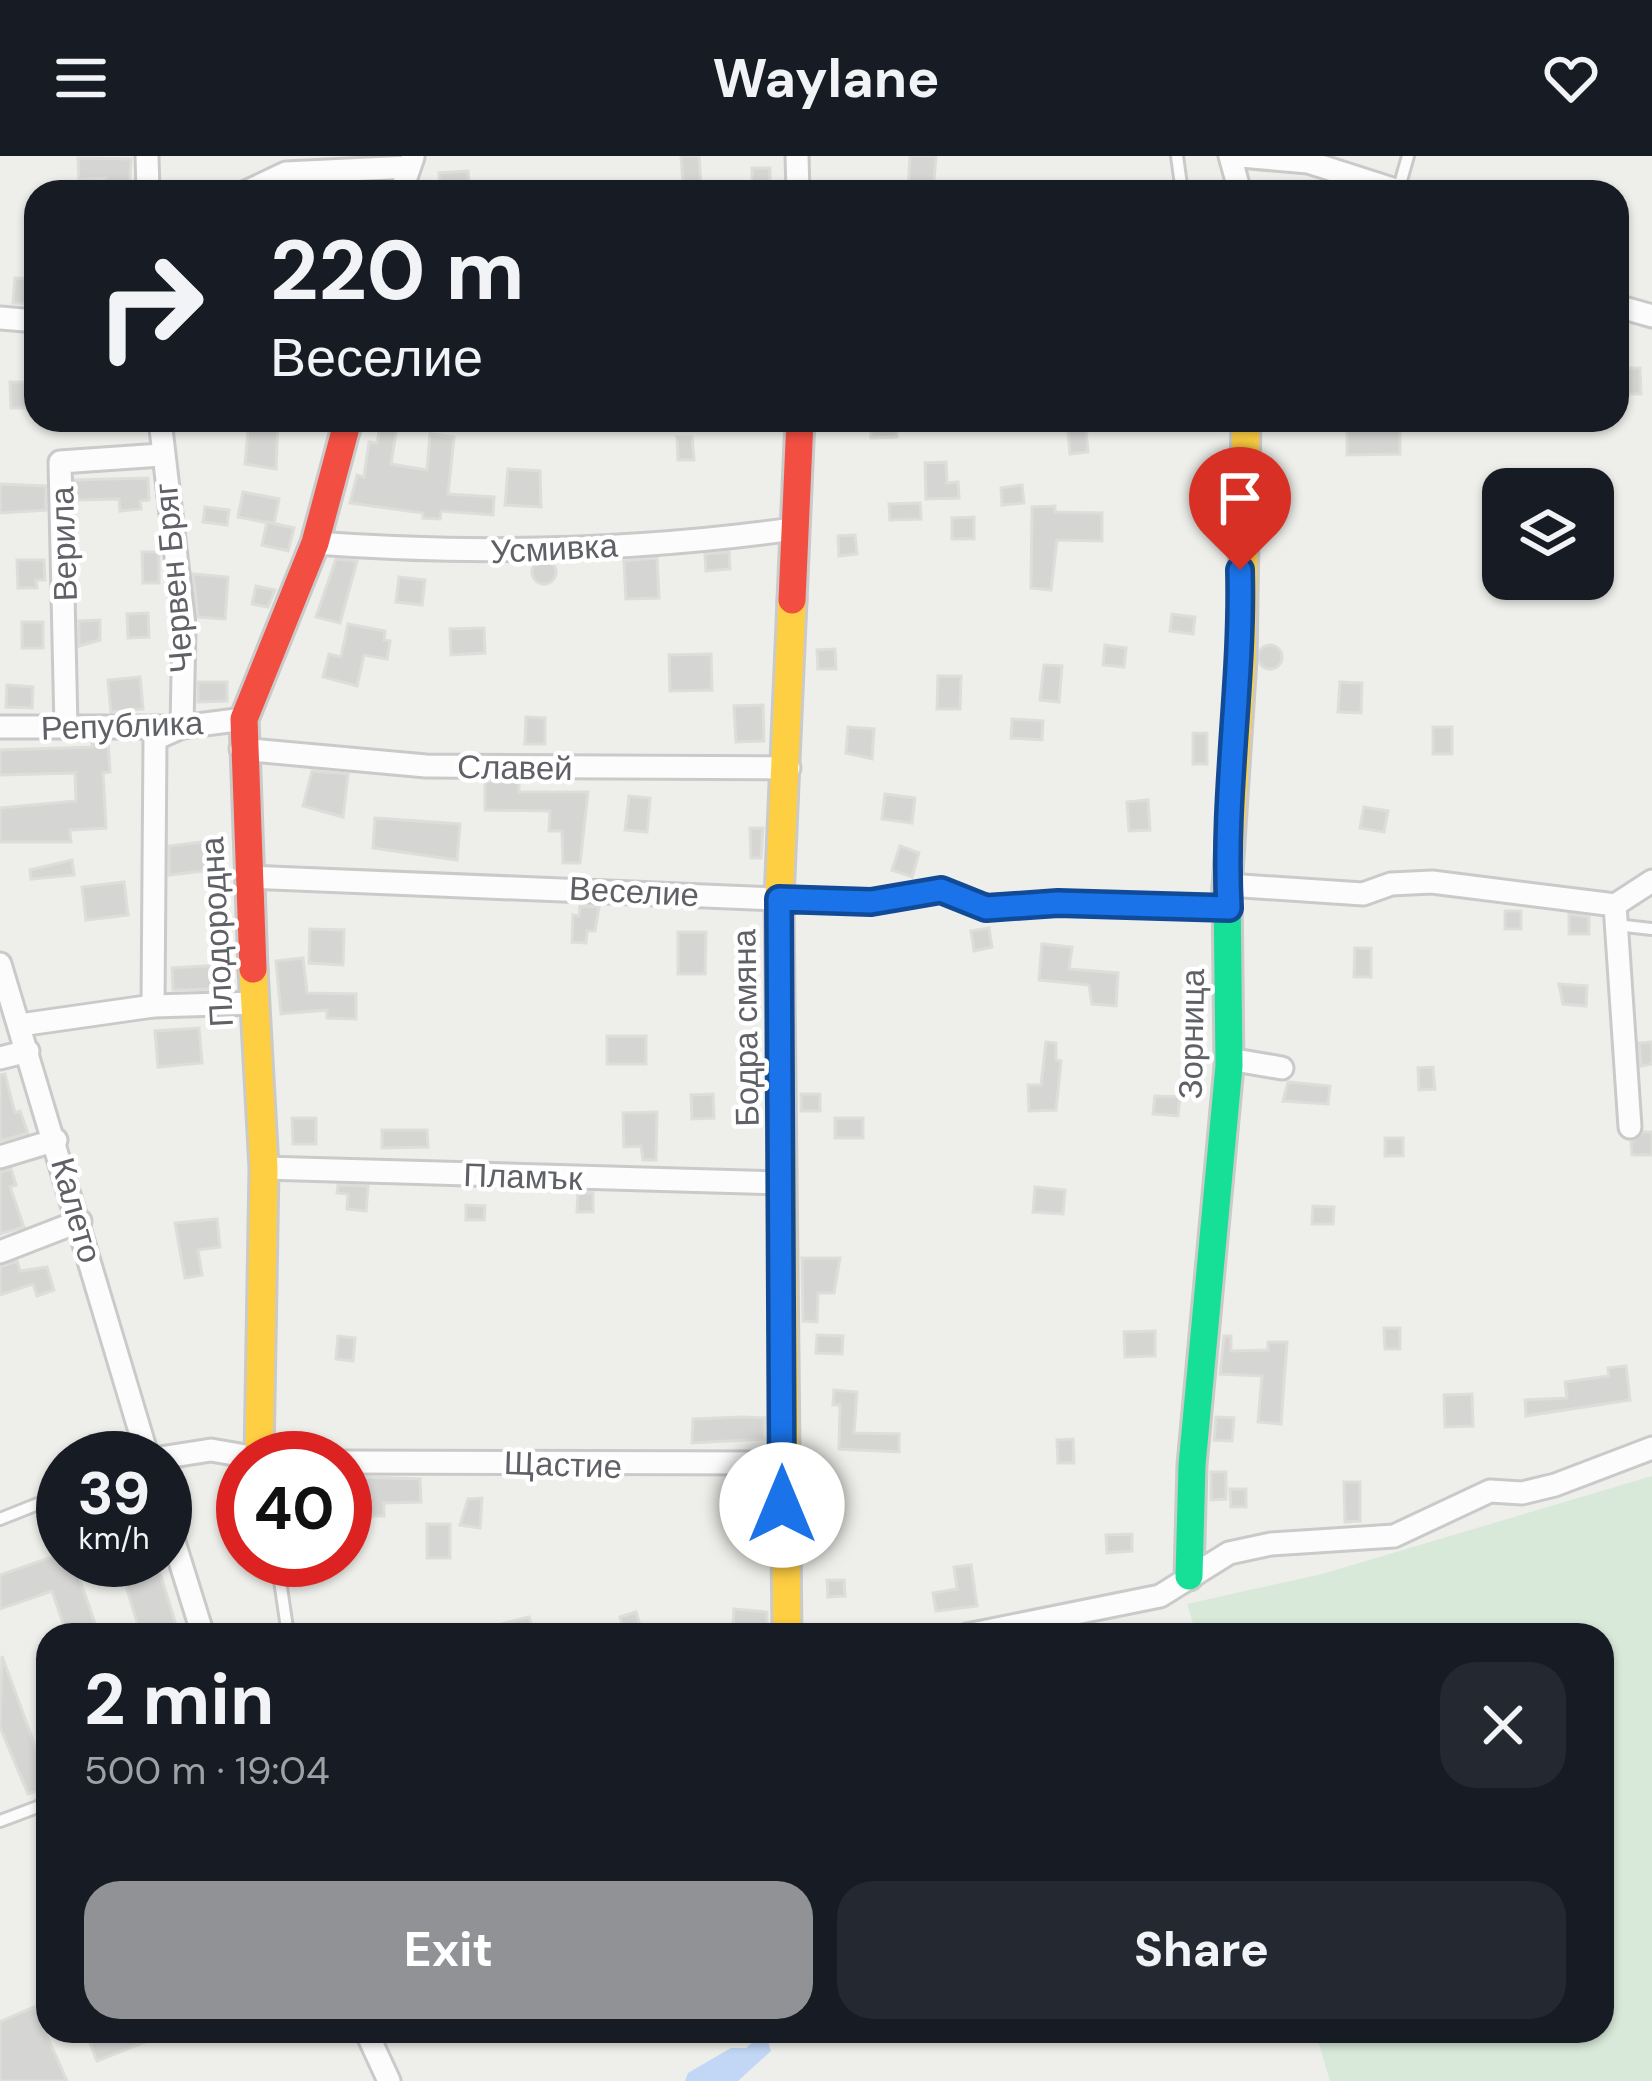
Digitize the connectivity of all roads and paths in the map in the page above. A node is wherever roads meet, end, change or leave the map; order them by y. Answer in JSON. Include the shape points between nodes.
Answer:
{"nodes":[{"id":1,"x":1240,"y":156,"type":"edge"},
{"id":2,"x":1308,"y":159,"type":"edge"},
{"id":3,"x":411,"y":162,"type":"edge"},
{"id":4,"x":271,"y":180,"type":"edge"},
{"id":5,"x":1368,"y":180,"type":"edge"},
{"id":6,"x":160,"y":432,"type":"edge"},
{"id":7,"x":345,"y":432,"type":"edge"},
{"id":8,"x":799,"y":432,"type":"edge"},
{"id":9,"x":1246,"y":432,"type":"edge"},
{"id":10,"x":161,"y":455,"type":"junction"},
{"id":11,"x":793,"y":529,"type":"junction"},
{"id":12,"x":315,"y":543,"type":"junction"},
{"id":13,"x":244,"y":719,"type":"junction"},
{"id":14,"x":66,"y":727,"type":"junction"},
{"id":15,"x":182,"y":727,"type":"junction"},
{"id":16,"x":0,"y":728,"type":"edge"},
{"id":17,"x":241,"y":749,"type":"junction"},
{"id":18,"x":789,"y":768,"type":"junction"},
{"id":19,"x":250,"y":878,"type":"junction"},
{"id":20,"x":1652,"y":880,"type":"edge"},
{"id":21,"x":1229,"y":896,"type":"junction"},
{"id":22,"x":779,"y":899,"type":"junction"},
{"id":23,"x":1615,"y":915,"type":"junction"},
{"id":24,"x":1652,"y":929,"type":"edge"},
{"id":25,"x":0,"y":964,"type":"edge"},
{"id":26,"x":256,"y":1003,"type":"junction"},
{"id":27,"x":153,"y":1006,"type":"junction"},
{"id":28,"x":20,"y":1025,"type":"junction"},
{"id":29,"x":28,"y":1051,"type":"junction"},
{"id":30,"x":0,"y":1058,"type":"edge"},
{"id":31,"x":1229,"y":1059,"type":"junction"},
{"id":32,"x":1282,"y":1068,"type":"dead end"},
{"id":33,"x":1630,"y":1127,"type":"dead end"},
{"id":34,"x":56,"y":1140,"type":"junction"},
{"id":35,"x":0,"y":1157,"type":"edge"},
{"id":36,"x":264,"y":1168,"type":"junction"},
{"id":37,"x":782,"y":1183,"type":"junction"},
{"id":38,"x":80,"y":1222,"type":"junction"},
{"id":39,"x":0,"y":1252,"type":"edge"},
{"id":40,"x":140,"y":1431,"type":"edge"},
{"id":41,"x":259,"y":1431,"type":"edge"},
{"id":42,"x":1652,"y":1448,"type":"edge"},
{"id":43,"x":372,"y":1462,"type":"edge"},
{"id":44,"x":782,"y":1463,"type":"junction"},
{"id":45,"x":36,"y":1505,"type":"edge"},
{"id":46,"x":0,"y":1519,"type":"edge"},
{"id":47,"x":1189,"y":1576,"type":"junction"},
{"id":48,"x":188,"y":1587,"type":"edge"},
{"id":49,"x":281,"y":1587,"type":"edge"},
{"id":50,"x":199,"y":1623,"type":"edge"},
{"id":51,"x":286,"y":1623,"type":"edge"},
{"id":52,"x":787,"y":1623,"type":"edge"},
{"id":53,"x":1026,"y":1623,"type":"edge"},
{"id":54,"x":36,"y":1808,"type":"edge"},
{"id":55,"x":0,"y":1821,"type":"edge"},
{"id":56,"x":371,"y":2043,"type":"edge"},
{"id":57,"x":388,"y":2081,"type":"edge"}],
"edges":[{"from":1,"to":2,"type":"street"},
{"from":2,"to":5,"type":"street"},
{"from":3,"to":4,"type":"street"},
{"from":6,"to":10,"type":"street","name":"Червен Бряг"},
{"from":7,"to":12,"type":"street","name":"Плодородна"},
{"from":8,"to":11,"type":"street","name":"Бодра смяна"},
{"from":9,"to":21,"type":"street","name":"Зорница"},
{"from":10,"to":14,"type":"street","name":"Верила","via":[[60,462]]},
{"from":10,"to":15,"type":"street","name":"Червен Бряг","via":[[184,625]]},
{"from":11,"to":12,"type":"street","name":"Усмивка","via":[[462,553]]},
{"from":11,"to":18,"type":"street","name":"Бодра смяна"},
{"from":12,"to":13,"type":"street","name":"Плодородна"},
{"from":13,"to":15,"type":"street","name":"Република"},
{"from":13,"to":17,"type":"street","name":"Плодородна"},
{"from":14,"to":15,"type":"street","name":"Република"},
{"from":14,"to":16,"type":"street","name":"Република"},
{"from":15,"to":27,"type":"street","via":[[155,739]]},
{"from":17,"to":18,"type":"street","name":"Славей","via":[[426,766]]},
{"from":17,"to":19,"type":"street","name":"Плодородна"},
{"from":18,"to":22,"type":"street","name":"Бодра смяна"},
{"from":19,"to":22,"type":"street","name":"Веселие"},
{"from":19,"to":26,"type":"street","name":"Плодородна"},
{"from":20,"to":23,"type":"street"},
{"from":21,"to":22,"type":"street","name":"Веселие","via":[[986,908],[941,890],[871,902]]},
{"from":21,"to":23,"type":"street","name":"Веселие","via":[[1363,894],[1432,881]]},
{"from":21,"to":31,"type":"street","name":"Зорница"},
{"from":22,"to":37,"type":"street","name":"Бодра смяна"},
{"from":23,"to":24,"type":"lane","name":"Веселие"},
{"from":23,"to":33,"type":"street"},
{"from":25,"to":28,"type":"street","name":"Калето"},
{"from":26,"to":27,"type":"street"},
{"from":26,"to":36,"type":"street","name":"Плодородна"},
{"from":27,"to":28,"type":"street"},
{"from":28,"to":29,"type":"street","name":"Калето"},
{"from":29,"to":30,"type":"street"},
{"from":29,"to":34,"type":"street","name":"Калето"},
{"from":31,"to":32,"type":"street"},
{"from":31,"to":47,"type":"street","name":"Зорница"},
{"from":34,"to":35,"type":"street"},
{"from":34,"to":38,"type":"street","name":"Калето"},
{"from":36,"to":37,"type":"street","name":"Пламък"},
{"from":36,"to":41,"type":"street","name":"Плодородна"},
{"from":37,"to":44,"type":"street","name":"Бодра смяна"},
{"from":38,"to":39,"type":"street"},
{"from":38,"to":40,"type":"street","name":"Калето"},
{"from":42,"to":47,"type":"street","via":[[1555,1485],[1490,1491],[1394,1536],[1271,1544],[1228,1553]]},
{"from":43,"to":44,"type":"street","name":"Щастие"},
{"from":44,"to":52,"type":"street","name":"Бодра смяна"},
{"from":45,"to":46,"type":"lane"},
{"from":47,"to":53,"type":"street","via":[[1160,1596]]},
{"from":48,"to":50,"type":"street"},
{"from":49,"to":51,"type":"lane"},
{"from":54,"to":55,"type":"lane"},
{"from":56,"to":57,"type":"street"}]}
